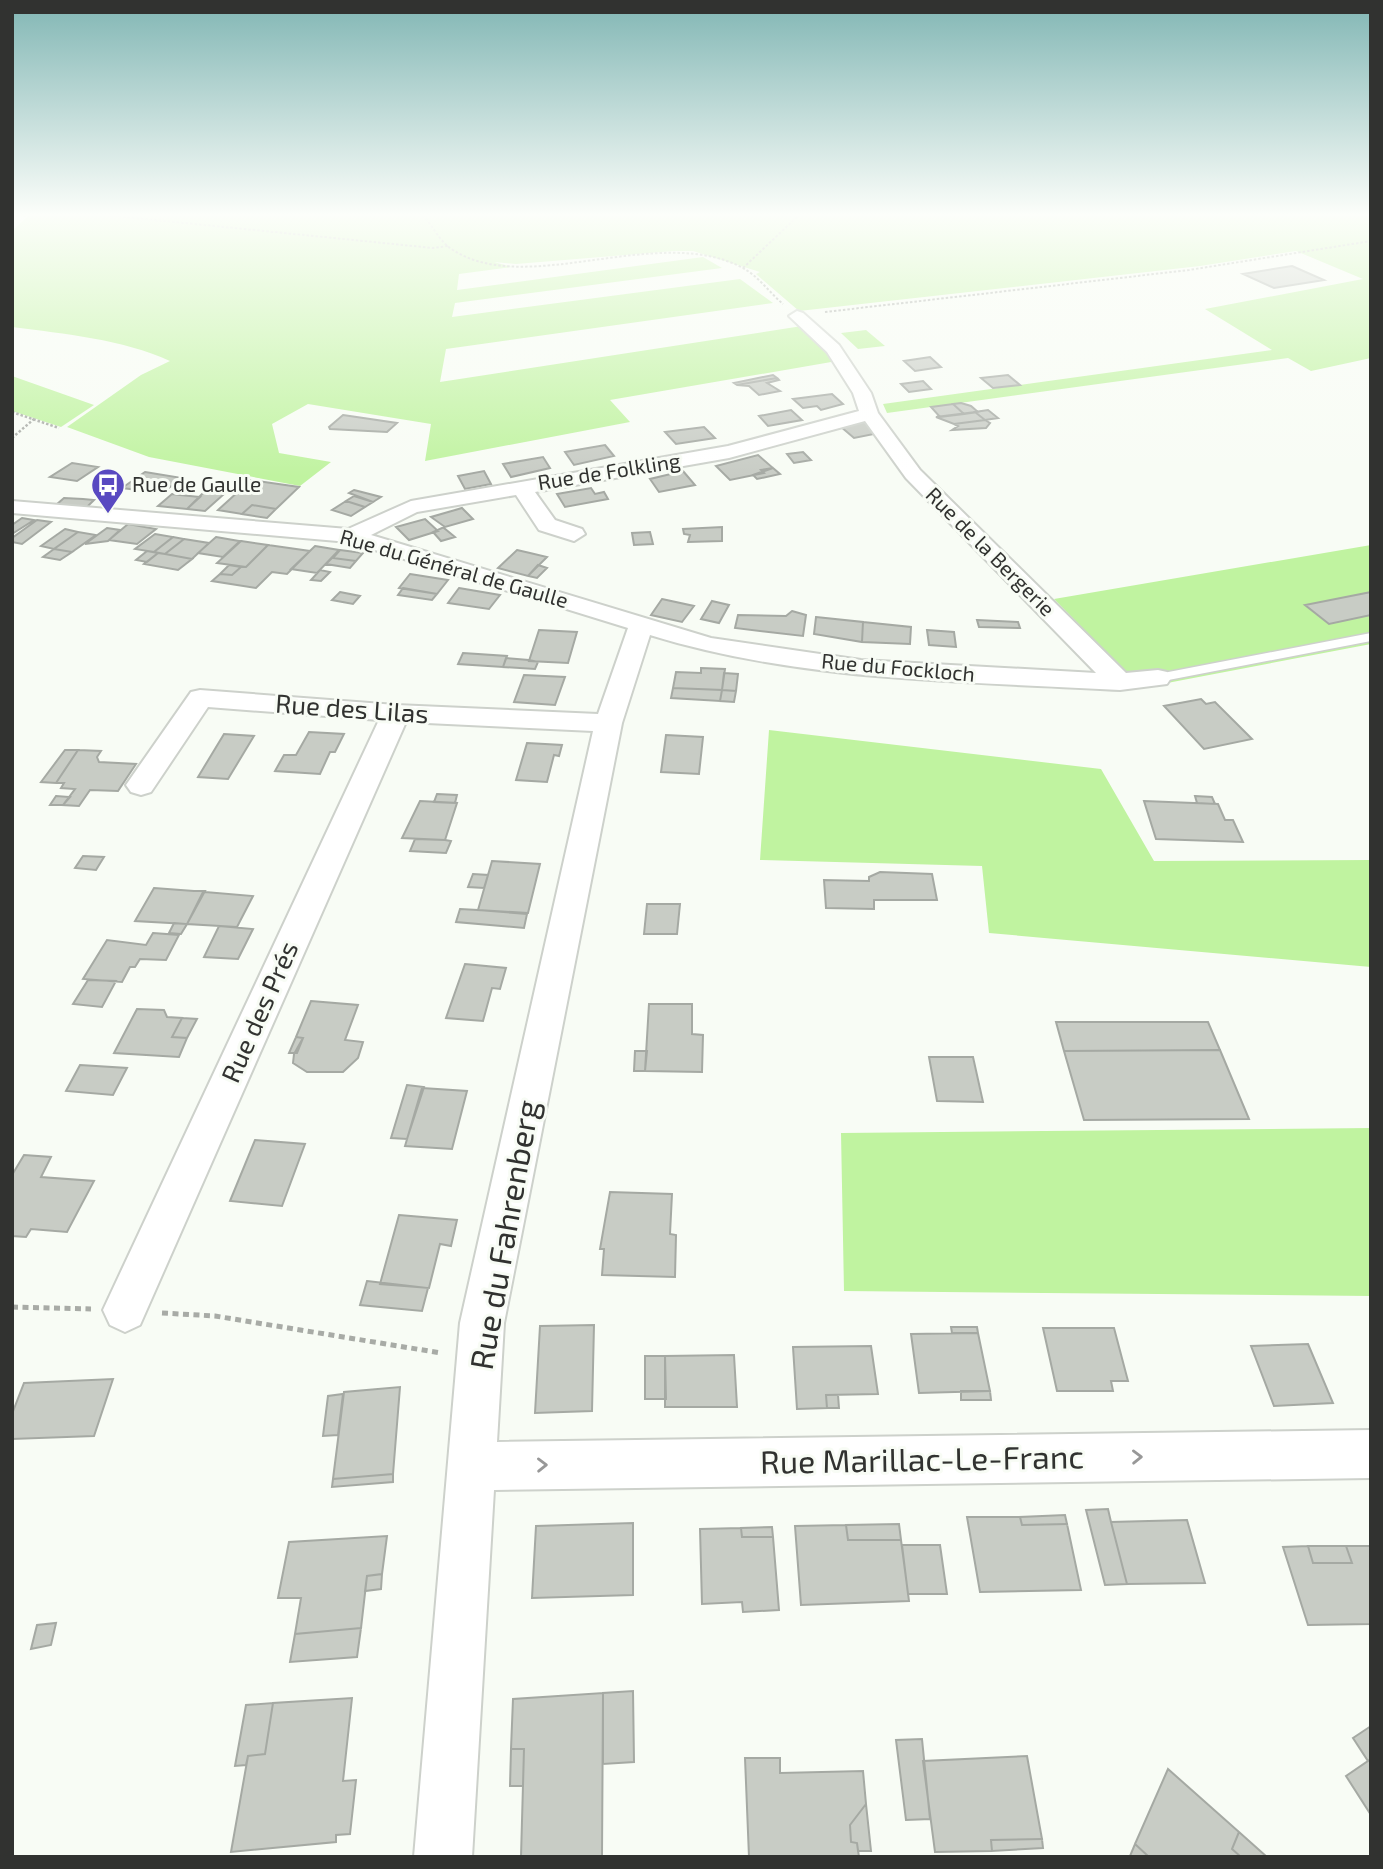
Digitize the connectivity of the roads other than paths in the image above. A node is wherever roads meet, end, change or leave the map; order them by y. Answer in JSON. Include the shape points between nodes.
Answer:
{"nodes":[{"id":1,"x":797,"y":316,"type":"road end"},
{"id":2,"x":869,"y":414,"type":"junction"},
{"id":3,"x":520,"y":486,"type":"junction"},
{"id":4,"x":12,"y":507,"type":"edge"},
{"id":5,"x":574,"y":534,"type":"dead end"},
{"id":6,"x":351,"y":536,"type":"junction"},
{"id":7,"x":641,"y":626,"type":"junction"},
{"id":8,"x":1371,"y":637,"type":"edge"},
{"id":9,"x":1157,"y":678,"type":"joint"},
{"id":10,"x":1120,"y":682,"type":"junction"},
{"id":11,"x":396,"y":713,"type":"junction"},
{"id":12,"x":608,"y":723,"type":"junction"},
{"id":13,"x":141,"y":785,"type":"dead end"},
{"id":14,"x":125,"y":1310,"type":"road end"},
{"id":15,"x":1371,"y":1454,"type":"edge"},
{"id":16,"x":473,"y":1466,"type":"junction"},
{"id":17,"x":443,"y":1857,"type":"edge"}],
"edges":[{"from":1,"to":2,"type":"street","name":"Rue de la Bergerie","via":[[834,349],[862,393]]},
{"from":2,"to":3,"type":"street","name":"Rue de Folkling","via":[[729,452]]},
{"from":2,"to":10,"type":"street","name":"Rue de la Bergerie","via":[[913,474]]},
{"from":3,"to":5,"type":"street","via":[[547,525]]},
{"from":3,"to":6,"type":"street","name":"Rue de Folkling","via":[[411,507]]},
{"from":4,"to":6,"type":"street","name":"Rue du Général de Gaulle"},
{"from":6,"to":7,"type":"street","name":"Rue du Général de Gaulle"},
{"from":7,"to":10,"type":"street","name":"Rue du Fockloch","via":[[709,645],[861,668]]},
{"from":7,"to":12,"type":"street","name":"Rue du Fahrenberg"},
{"from":8,"to":9,"type":"lane"},
{"from":9,"to":10,"type":"street","name":"Rue du Fockloch"},
{"from":11,"to":12,"type":"street","name":"Rue des Lilas"},
{"from":11,"to":13,"type":"street","name":"Rue des Lilas","via":[[200,698]]},
{"from":11,"to":14,"type":"street","name":"Rue des Prés"},
{"from":12,"to":16,"type":"street","name":"Rue du Fahrenberg","via":[[482,1323]]},
{"from":16,"to":15,"type":"street","name":"Rue Marillac-Le-Franc","one_way":true},
{"from":16,"to":17,"type":"street","name":"Rue du Fahrenberg"}]}
